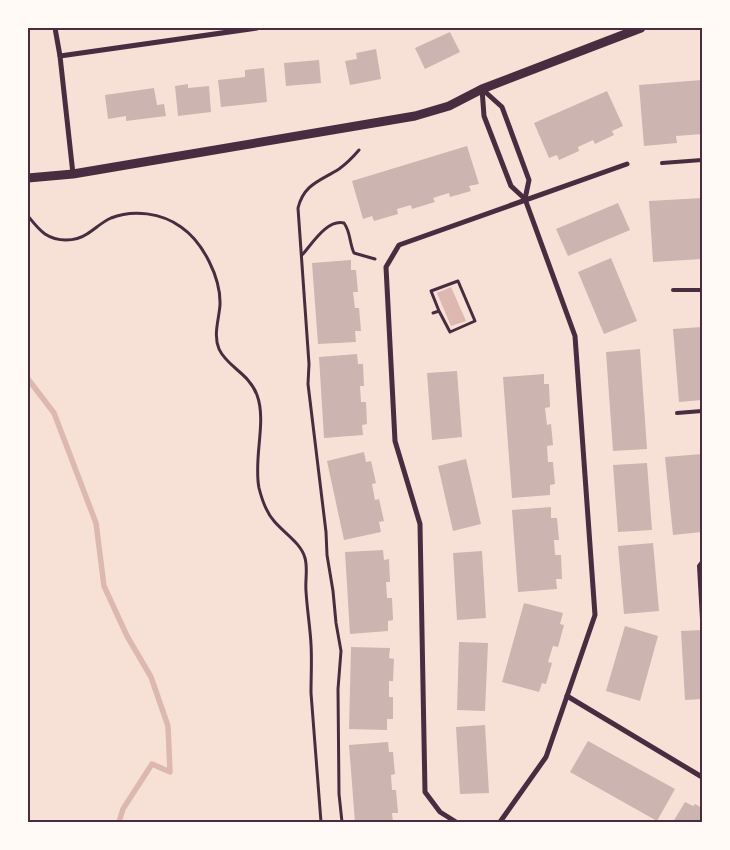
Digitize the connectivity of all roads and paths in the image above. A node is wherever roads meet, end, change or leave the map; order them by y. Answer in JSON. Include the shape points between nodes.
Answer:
{"nodes":[{"id":1,"x":54,"y":28,"type":"edge"},
{"id":2,"x":257,"y":28,"type":"edge"},
{"id":3,"x":641,"y":28,"type":"edge"},
{"id":4,"x":60,"y":56,"type":"junction"},
{"id":5,"x":482,"y":89,"type":"junction"},
{"id":6,"x":359,"y":150,"type":"dead end"},
{"id":7,"x":702,"y":160,"type":"edge"},
{"id":8,"x":662,"y":163,"type":"dead end"},
{"id":9,"x":627,"y":164,"type":"dead end"},
{"id":10,"x":73,"y":174,"type":"junction"},
{"id":11,"x":28,"y":178,"type":"edge"},
{"id":12,"x":525,"y":199,"type":"junction"},
{"id":13,"x":28,"y":216,"type":"edge"},
{"id":14,"x":301,"y":256,"type":"junction"},
{"id":15,"x":375,"y":259,"type":"dead end"},
{"id":16,"x":673,"y":290,"type":"dead end"},
{"id":17,"x":702,"y":290,"type":"edge"},
{"id":18,"x":439,"y":311,"type":"junction"},
{"id":19,"x":433,"y":314,"type":"dead end"},
{"id":20,"x":702,"y":411,"type":"edge"},
{"id":21,"x":677,"y":413,"type":"dead end"},
{"id":22,"x":702,"y":562,"type":"edge"},
{"id":23,"x":702,"y":619,"type":"edge"},
{"id":24,"x":567,"y":696,"type":"junction"},
{"id":25,"x":702,"y":777,"type":"edge"},
{"id":26,"x":321,"y":822,"type":"edge"},
{"id":27,"x":342,"y":822,"type":"edge"},
{"id":28,"x":456,"y":822,"type":"edge"},
{"id":29,"x":500,"y":822,"type":"edge"}],
"edges":[{"from":1,"to":4,"type":"street"},
{"from":2,"to":4,"type":"street"},
{"from":3,"to":5,"type":"street"},
{"from":4,"to":10,"type":"street"},
{"from":5,"to":10,"type":"street","via":[[449,106],[415,116]]},
{"from":5,"to":12,"type":"street","via":[[484,116],[511,186]]},
{"from":5,"to":12,"type":"street","via":[[502,107],[529,180]]},
{"from":6,"to":14,"type":"path","via":[[340,168],[311,185],[300,198]]},
{"from":7,"to":8,"type":"lane"},
{"from":9,"to":12,"type":"street"},
{"from":10,"to":11,"type":"street"},
{"from":12,"to":24,"type":"street","via":[[575,336],[595,615]]},
{"from":12,"to":28,"type":"street","via":[[399,245],[386,267],[395,441],[420,524],[425,792],[440,812]]},
{"from":13,"to":26,"type":"path","via":[[44,234],[66,240],[86,235],[100,224],[126,214],[158,216],[182,227],[199,245],[212,269],[219,291],[217,334],[220,350],[254,387],[258,399],[261,414],[256,468],[264,506],[302,550],[305,558]]},
{"from":14,"to":15,"type":"path","via":[[329,225],[338,222],[344,223],[349,230],[354,253]]},
{"from":14,"to":27,"type":"path","via":[[308,384],[341,651],[338,689]]},
{"from":16,"to":17,"type":"lane"},
{"from":18,"to":18,"type":"path","via":[[431,291],[458,281],[475,321],[450,332]]},
{"from":18,"to":19,"type":"path"},
{"from":20,"to":21,"type":"lane"},
{"from":22,"to":23,"type":"lane","via":[[699,566]]},
{"from":24,"to":25,"type":"street"},
{"from":24,"to":29,"type":"street","via":[[546,757]]}]}
